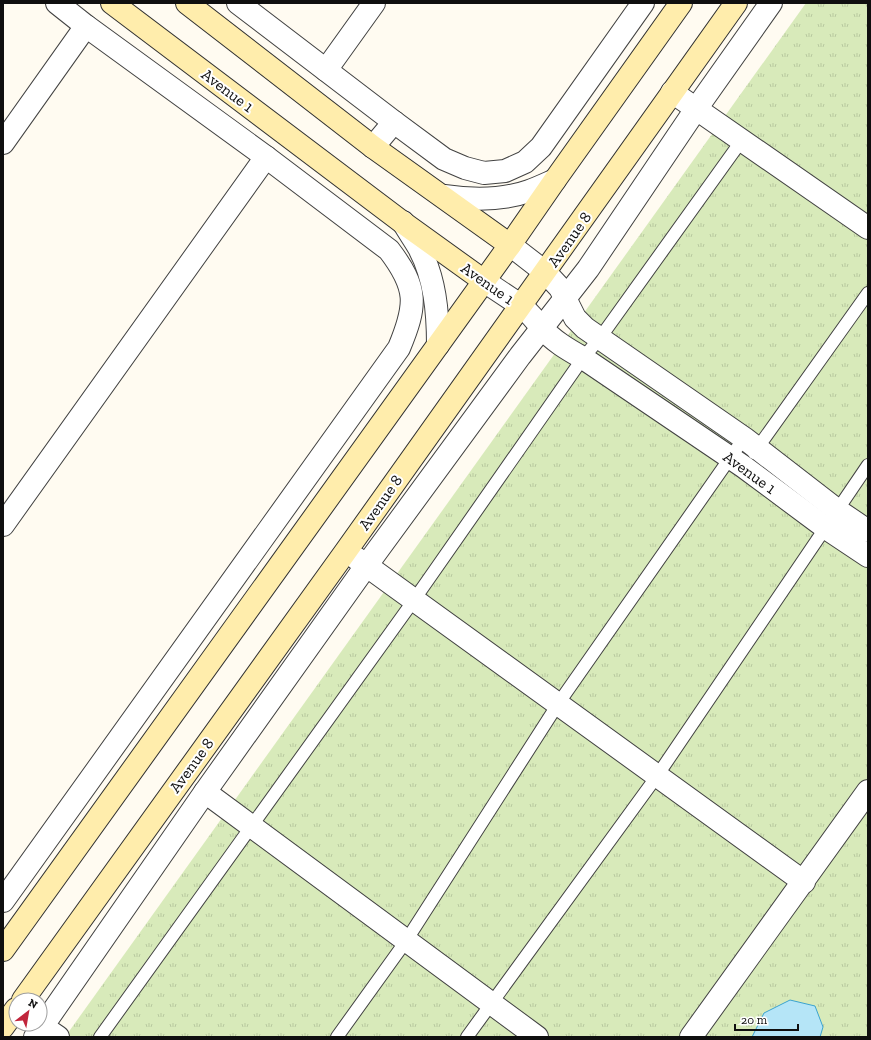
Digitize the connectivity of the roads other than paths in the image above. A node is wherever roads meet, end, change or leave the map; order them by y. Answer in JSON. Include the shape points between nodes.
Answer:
{"nodes":[{"id":1,"x":57,"y":3,"type":"edge"},
{"id":2,"x":112,"y":3,"type":"edge"},
{"id":3,"x":187,"y":3,"type":"edge"},
{"id":4,"x":238,"y":3,"type":"edge"},
{"id":5,"x":374,"y":3,"type":"edge"},
{"id":6,"x":643,"y":3,"type":"edge"},
{"id":7,"x":681,"y":3,"type":"edge"},
{"id":8,"x":736,"y":3,"type":"edge"},
{"id":9,"x":766,"y":5,"type":"edge"},
{"id":10,"x":86,"y":26,"type":"junction"},
{"id":11,"x":326,"y":70,"type":"junction"},
{"id":12,"x":672,"y":92,"type":"junction"},
{"id":13,"x":696,"y":109,"type":"junction"},
{"id":14,"x":394,"y":122,"type":"junction"},
{"id":15,"x":742,"y":140,"type":"junction"},
{"id":16,"x":3,"y":143,"type":"edge"},
{"id":17,"x":373,"y":147,"type":"junction"},
{"id":18,"x":266,"y":157,"type":"junction"},
{"id":19,"x":348,"y":180,"type":"junction"},
{"id":20,"x":555,"y":180,"type":"junction"},
{"id":21,"x":444,"y":196,"type":"junction"},
{"id":22,"x":329,"y":205,"type":"junction"},
{"id":23,"x":402,"y":222,"type":"junction"},
{"id":24,"x":868,"y":228,"type":"edge"},
{"id":25,"x":510,"y":245,"type":"junction"},
{"id":26,"x":545,"y":272,"type":"junction"},
{"id":27,"x":484,"y":281,"type":"junction"},
{"id":28,"x":868,"y":292,"type":"edge"},
{"id":29,"x":565,"y":299,"type":"junction"},
{"id":30,"x":520,"y":305,"type":"junction"},
{"id":31,"x":542,"y":329,"type":"junction"},
{"id":32,"x":600,"y":338,"type":"junction"},
{"id":33,"x":438,"y":345,"type":"junction"},
{"id":34,"x":583,"y":358,"type":"junction"},
{"id":35,"x":750,"y":444,"type":"junction"},
{"id":36,"x":738,"y":463,"type":"junction"},
{"id":37,"x":868,"y":465,"type":"edge"},
{"id":38,"x":837,"y":510,"type":"junction"},
{"id":39,"x":3,"y":525,"type":"edge"},
{"id":40,"x":826,"y":528,"type":"junction"},
{"id":41,"x":868,"y":531,"type":"edge"},
{"id":42,"x":346,"y":551,"type":"junction"},
{"id":43,"x":868,"y":556,"type":"edge"},
{"id":44,"x":366,"y":566,"type":"junction"},
{"id":45,"x":414,"y":600,"type":"junction"},
{"id":46,"x":558,"y":704,"type":"junction"},
{"id":47,"x":657,"y":776,"type":"junction"},
{"id":48,"x":868,"y":791,"type":"edge"},
{"id":49,"x":205,"y":792,"type":"junction"},
{"id":50,"x":251,"y":826,"type":"junction"},
{"id":51,"x":804,"y":882,"type":"junction"},
{"id":52,"x":3,"y":901,"type":"edge"},
{"id":53,"x":406,"y":941,"type":"junction"},
{"id":54,"x":3,"y":950,"type":"edge"},
{"id":55,"x":28,"y":992,"type":"edge"},
{"id":56,"x":492,"y":1004,"type":"junction"},
{"id":57,"x":48,"y":1025,"type":"edge"},
{"id":58,"x":100,"y":1037,"type":"edge"},
{"id":59,"x":337,"y":1037,"type":"edge"},
{"id":60,"x":467,"y":1037,"type":"edge"},
{"id":61,"x":537,"y":1037,"type":"edge"},
{"id":62,"x":691,"y":1037,"type":"edge"}],
"edges":[{"from":1,"to":10,"type":"street"},
{"from":2,"to":19,"type":"main road","name":"Avenue 1"},
{"from":3,"to":17,"type":"main road","name":"Avenue 1"},
{"from":4,"to":11,"type":"street"},
{"from":5,"to":11,"type":"street"},
{"from":6,"to":14,"type":"street","via":[[541,147],[525,162],[505,171],[484,172],[465,168],[444,159]]},
{"from":7,"to":20,"type":"main road"},
{"from":8,"to":12,"type":"main road","name":"Avenue 8"},
{"from":9,"to":13,"type":"street"},
{"from":10,"to":16,"type":"street"},
{"from":10,"to":18,"type":"street"},
{"from":11,"to":14,"type":"street"},
{"from":12,"to":13,"type":"street"},
{"from":12,"to":26,"type":"main road","name":"Avenue 8"},
{"from":13,"to":15,"type":"street"},
{"from":13,"to":29,"type":"street"},
{"from":14,"to":17,"type":"street"},
{"from":15,"to":24,"type":"street"},
{"from":15,"to":32,"type":"lane"},
{"from":17,"to":21,"type":"main road","name":"Avenue 1"},
{"from":18,"to":22,"type":"street"},
{"from":18,"to":39,"type":"street"},
{"from":19,"to":22,"type":"street"},
{"from":19,"to":23,"type":"main road","name":"Avenue 1"},
{"from":20,"to":21,"type":"street","via":[[529,191],[501,198],[472,200]]},
{"from":20,"to":25,"type":"main road"},
{"from":21,"to":25,"type":"main road","name":"Avenue 1"},
{"from":22,"to":52,"type":"street","via":[[389,250],[402,267],[409,282],[412,305],[406,332],[399,348]]},
{"from":23,"to":27,"type":"main road","name":"Avenue 1"},
{"from":23,"to":33,"type":"street","via":[[420,250],[431,280],[438,312]]},
{"from":25,"to":26,"type":"street","name":"Avenue 1"},
{"from":25,"to":27,"type":"main road"},
{"from":26,"to":29,"type":"street","name":"Avenue 1","via":[[560,288]]},
{"from":26,"to":30,"type":"main road","name":"Avenue 8"},
{"from":27,"to":30,"type":"street","name":"Avenue 1"},
{"from":27,"to":33,"type":"main road"},
{"from":28,"to":35,"type":"lane"},
{"from":29,"to":31,"type":"street"},
{"from":29,"to":32,"type":"street","name":"Avenue 1","via":[[575,318]]},
{"from":30,"to":31,"type":"street","name":"Avenue 1"},
{"from":30,"to":42,"type":"main road","name":"Avenue 8"},
{"from":31,"to":34,"type":"street","name":"Avenue 1"},
{"from":31,"to":44,"type":"street"},
{"from":32,"to":34,"type":"lane"},
{"from":32,"to":35,"type":"street","name":"Avenue 1"},
{"from":33,"to":54,"type":"main road"},
{"from":34,"to":36,"type":"street","name":"Avenue 1"},
{"from":34,"to":45,"type":"lane"},
{"from":35,"to":36,"type":"lane"},
{"from":35,"to":38,"type":"street","name":"Avenue 1"},
{"from":36,"to":40,"type":"street","name":"Avenue 1"},
{"from":36,"to":46,"type":"lane"},
{"from":37,"to":38,"type":"lane"},
{"from":38,"to":40,"type":"lane"},
{"from":38,"to":41,"type":"street","name":"Avenue 1"},
{"from":40,"to":43,"type":"street","name":"Avenue 1"},
{"from":40,"to":47,"type":"lane"},
{"from":42,"to":44,"type":"street"},
{"from":42,"to":55,"type":"main road","name":"Avenue 8"},
{"from":44,"to":45,"type":"street"},
{"from":44,"to":49,"type":"street"},
{"from":45,"to":46,"type":"street"},
{"from":45,"to":50,"type":"lane"},
{"from":46,"to":47,"type":"street"},
{"from":46,"to":53,"type":"lane"},
{"from":47,"to":51,"type":"street"},
{"from":47,"to":56,"type":"lane"},
{"from":48,"to":51,"type":"street"},
{"from":49,"to":50,"type":"street"},
{"from":49,"to":57,"type":"street"},
{"from":50,"to":53,"type":"street"},
{"from":50,"to":58,"type":"lane"},
{"from":51,"to":62,"type":"street"},
{"from":53,"to":56,"type":"street"},
{"from":53,"to":59,"type":"lane"},
{"from":56,"to":60,"type":"lane"},
{"from":56,"to":61,"type":"street"}]}
